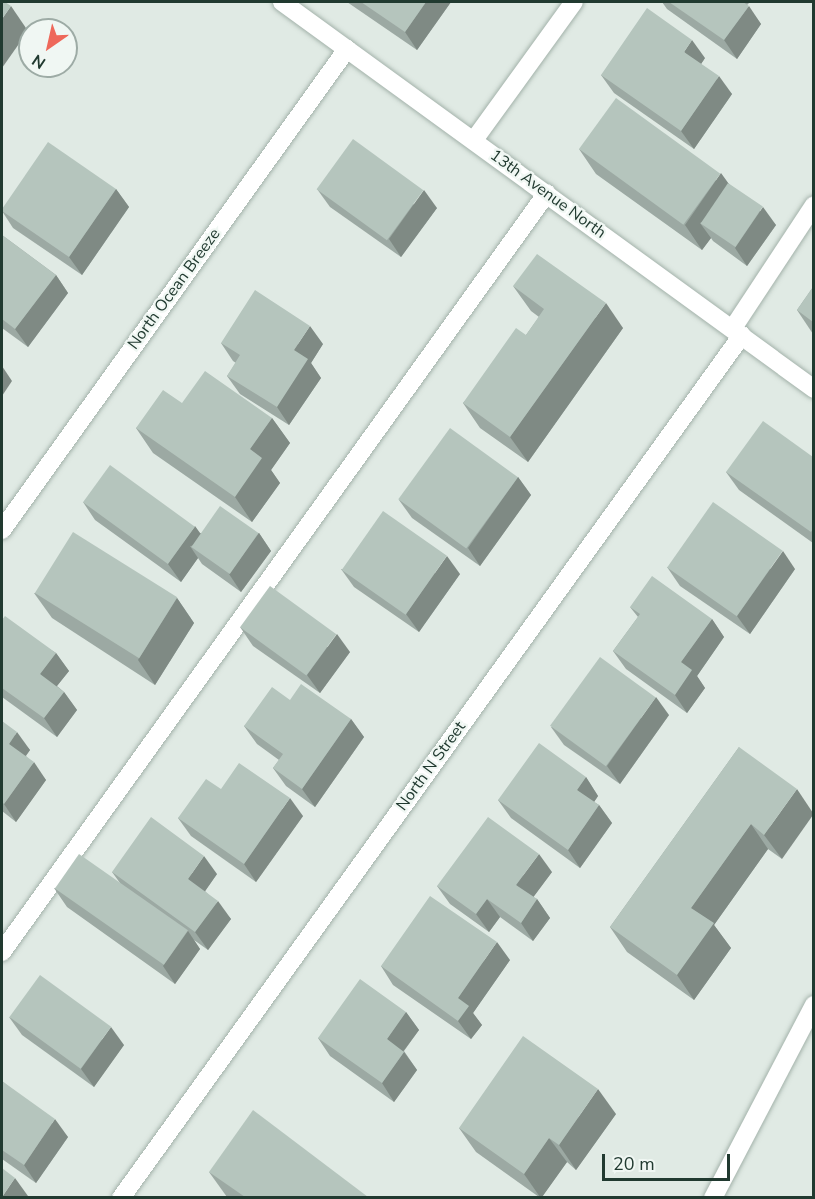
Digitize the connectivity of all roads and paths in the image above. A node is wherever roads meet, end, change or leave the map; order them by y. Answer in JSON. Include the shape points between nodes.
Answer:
{"nodes":[{"id":1,"x":282,"y":2,"type":"edge"},
{"id":2,"x":574,"y":2,"type":"edge"},
{"id":3,"x":347,"y":49,"type":"junction"},
{"id":4,"x":474,"y":140,"type":"junction"},
{"id":5,"x":547,"y":193,"type":"junction"},
{"id":6,"x":813,"y":205,"type":"edge"},
{"id":7,"x":737,"y":331,"type":"junction"},
{"id":8,"x":813,"y":389,"type":"edge"},
{"id":9,"x":2,"y":530,"type":"edge"},
{"id":10,"x":2,"y":952,"type":"edge"},
{"id":11,"x":813,"y":1005,"type":"edge"},
{"id":12,"x":120,"y":1197,"type":"edge"},
{"id":13,"x":713,"y":1197,"type":"edge"}],
"edges":[{"from":1,"to":3,"type":"street","name":"13th Avenue North"},
{"from":2,"to":4,"type":"street"},
{"from":3,"to":4,"type":"street","name":"13th Avenue North"},
{"from":3,"to":9,"type":"street","name":"North Ocean Breeze"},
{"from":4,"to":5,"type":"street","name":"13th Avenue North"},
{"from":5,"to":7,"type":"street","name":"13th Avenue North"},
{"from":5,"to":10,"type":"street"},
{"from":6,"to":7,"type":"street","name":"North N Street"},
{"from":7,"to":8,"type":"street","name":"13th Avenue North"},
{"from":7,"to":12,"type":"street","name":"North N Street"},
{"from":11,"to":13,"type":"street"}]}
